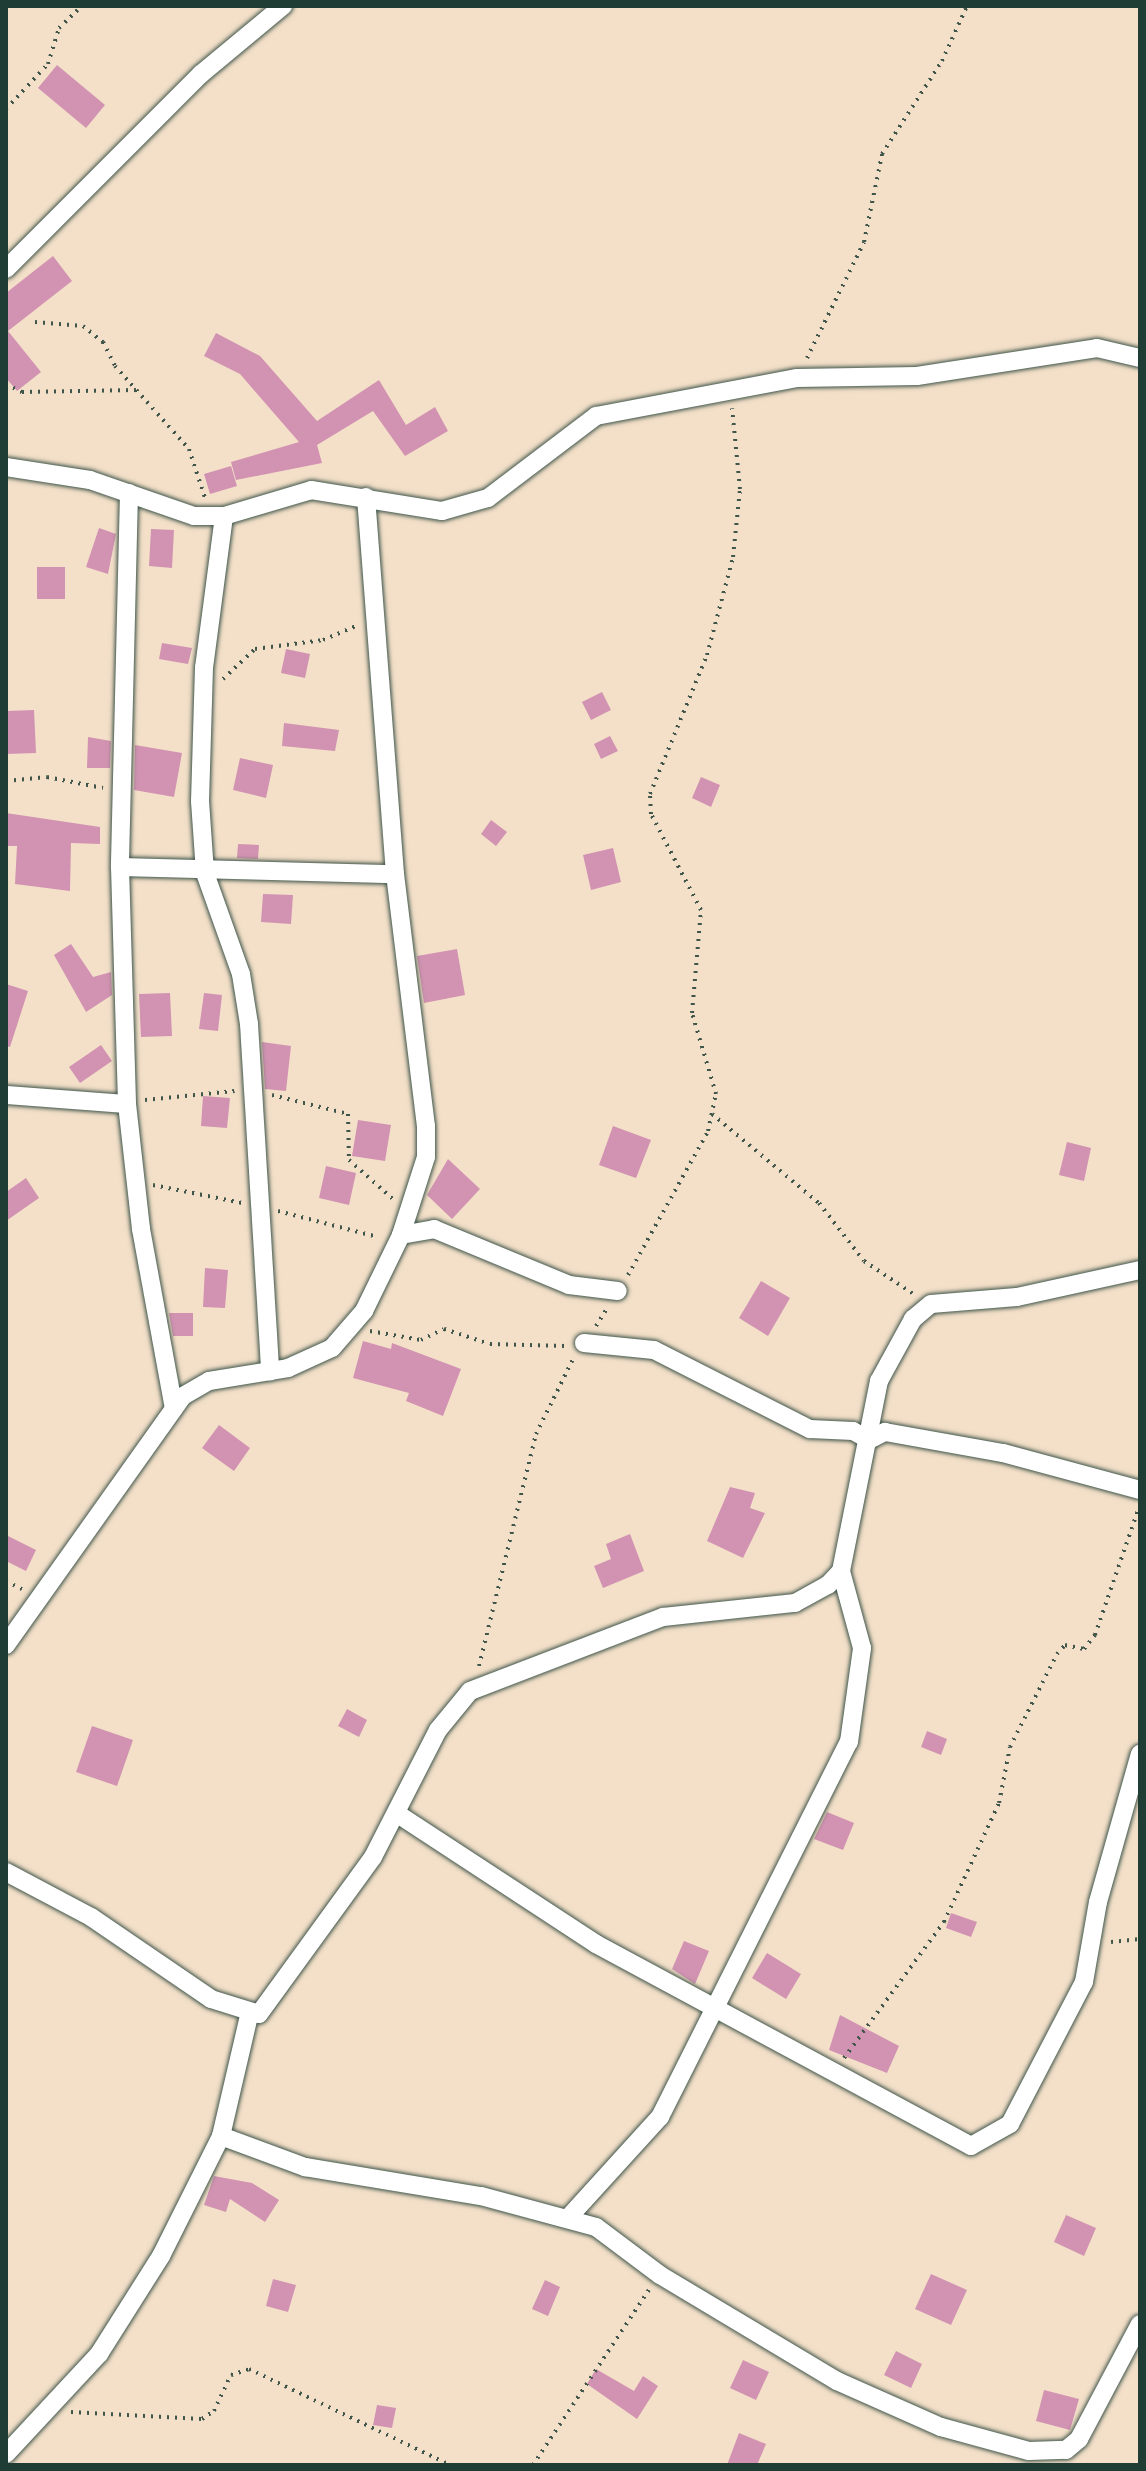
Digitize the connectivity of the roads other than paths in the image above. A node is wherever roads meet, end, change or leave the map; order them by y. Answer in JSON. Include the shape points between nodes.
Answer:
{"nodes":[{"id":1,"x":283,"y":6,"type":"edge"},
{"id":2,"x":6,"y":269,"type":"edge"},
{"id":3,"x":1140,"y":358,"type":"edge"},
{"id":4,"x":6,"y":467,"type":"edge"},
{"id":5,"x":129,"y":493,"type":"junction"},
{"id":6,"x":366,"y":497,"type":"junction"},
{"id":7,"x":217,"y":516,"type":"junction"},
{"id":8,"x":120,"y":867,"type":"junction"},
{"id":9,"x":205,"y":873,"type":"junction"},
{"id":10,"x":395,"y":874,"type":"junction"},
{"id":11,"x":6,"y":1095,"type":"edge"},
{"id":12,"x":127,"y":1104,"type":"junction"},
{"id":13,"x":398,"y":1238,"type":"junction"},
{"id":14,"x":1140,"y":1270,"type":"edge"},
{"id":15,"x":618,"y":1291,"type":"road end"},
{"id":16,"x":584,"y":1343,"type":"road end"},
{"id":17,"x":270,"y":1371,"type":"junction"},
{"id":18,"x":174,"y":1408,"type":"junction"},
{"id":19,"x":869,"y":1440,"type":"junction"},
{"id":20,"x":1140,"y":1490,"type":"edge"},
{"id":21,"x":841,"y":1571,"type":"junction"},
{"id":22,"x":6,"y":1645,"type":"edge"},
{"id":23,"x":1140,"y":1754,"type":"edge"},
{"id":24,"x":399,"y":1815,"type":"junction"},
{"id":25,"x":6,"y":1872,"type":"edge"},
{"id":26,"x":716,"y":2008,"type":"junction"},
{"id":27,"x":249,"y":2016,"type":"junction"},
{"id":28,"x":221,"y":2136,"type":"junction"},
{"id":29,"x":568,"y":2218,"type":"junction"},
{"id":30,"x":1140,"y":2324,"type":"edge"},
{"id":31,"x":6,"y":2454,"type":"edge"}],
"edges":[{"from":1,"to":2,"type":"street","via":[[178,96]]},
{"from":3,"to":6,"type":"street","via":[[1097,348],[917,376],[797,378],[579,423],[511,484],[464,508]]},
{"from":4,"to":5,"type":"street"},
{"from":5,"to":7,"type":"street"},
{"from":5,"to":8,"type":"street"},
{"from":6,"to":7,"type":"street","via":[[311,490]]},
{"from":6,"to":10,"type":"street"},
{"from":7,"to":9,"type":"street","via":[[201,707]]},
{"from":8,"to":9,"type":"street"},
{"from":8,"to":12,"type":"street"},
{"from":9,"to":10,"type":"street"},
{"from":9,"to":17,"type":"street","via":[[241,974],[263,1208]]},
{"from":10,"to":13,"type":"street","via":[[426,1126],[426,1157]]},
{"from":11,"to":12,"type":"street"},
{"from":12,"to":18,"type":"street"},
{"from":13,"to":15,"type":"street","via":[[434,1229],[569,1285]]},
{"from":13,"to":17,"type":"street","via":[[353,1327],[313,1358]]},
{"from":14,"to":19,"type":"street","via":[[1017,1297],[931,1304],[886,1361]]},
{"from":16,"to":19,"type":"street","via":[[654,1350],[810,1429],[853,1431]]},
{"from":17,"to":18,"type":"street","via":[[209,1381]]},
{"from":18,"to":22,"type":"street"},
{"from":19,"to":20,"type":"street","via":[[885,1432],[1003,1453]]},
{"from":19,"to":21,"type":"street"},
{"from":21,"to":24,"type":"street","via":[[795,1603],[663,1617],[470,1691],[438,1730]]},
{"from":21,"to":26,"type":"street","via":[[859,1619],[858,1715],[810,1827]]},
{"from":23,"to":26,"type":"street","via":[[1098,1902],[1094,1956],[1036,2083],[1010,2124],[984,2142],[942,2135]]},
{"from":24,"to":26,"type":"street","via":[[596,1944]]},
{"from":24,"to":27,"type":"street","via":[[277,1998]]},
{"from":25,"to":27,"type":"street"},
{"from":26,"to":29,"type":"street","via":[[660,2117]]},
{"from":27,"to":28,"type":"street"},
{"from":28,"to":29,"type":"street","via":[[305,2167]]},
{"from":28,"to":31,"type":"street","via":[[125,2316]]},
{"from":29,"to":30,"type":"street","via":[[618,2239],[660,2275],[891,2407],[1029,2451],[1066,2450],[1079,2439]]}]}
